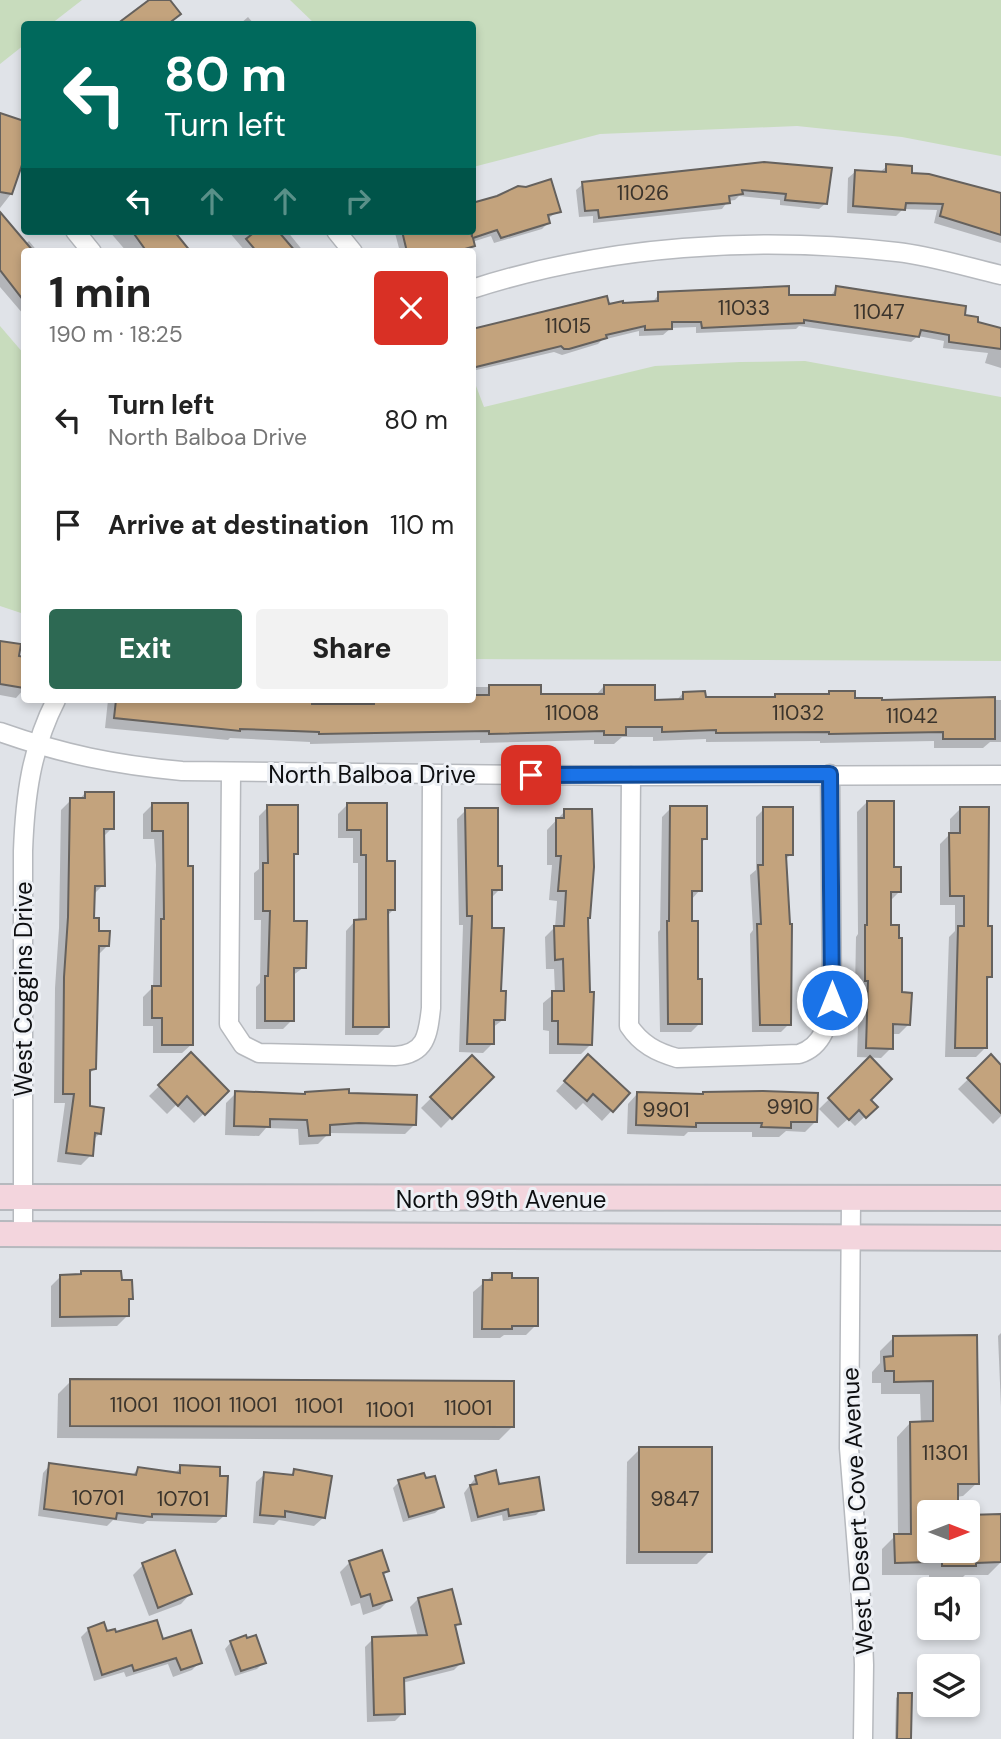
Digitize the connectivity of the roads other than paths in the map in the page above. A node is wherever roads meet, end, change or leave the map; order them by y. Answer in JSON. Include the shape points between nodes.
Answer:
{"nodes":[{"id":1,"x":1001,"y":275,"type":"edge"},
{"id":2,"x":476,"y":288,"type":"edge"},
{"id":3,"x":55,"y":703,"type":"edge"},
{"id":4,"x":0,"y":732,"type":"edge"},
{"id":5,"x":37,"y":745,"type":"junction"},
{"id":6,"x":231,"y":773,"type":"junction"},
{"id":7,"x":432,"y":774,"type":"junction"},
{"id":8,"x":830,"y":774,"type":"junction"},
{"id":9,"x":1001,"y":775,"type":"edge"},
{"id":10,"x":631,"y":776,"type":"junction"},
{"id":11,"x":12,"y":1197,"type":"edge"},
{"id":12,"x":1001,"y":1198,"type":"edge"},
{"id":13,"x":851,"y":1200,"type":"junction"},
{"id":14,"x":11,"y":1234,"type":"edge"},
{"id":15,"x":851,"y":1236,"type":"junction"},
{"id":16,"x":1001,"y":1238,"type":"edge"},
{"id":17,"x":863,"y":1739,"type":"edge"}],
"edges":[{"from":1,"to":2,"type":"street","via":[[900,253],[841,247],[727,246],[624,254]]},
{"from":3,"to":5,"type":"street","name":"West Coggins Drive"},
{"from":4,"to":5,"type":"street","name":"North Balboa Drive"},
{"from":5,"to":6,"type":"street","name":"North Balboa Drive","via":[[133,767]]},
{"from":5,"to":11,"type":"street","name":"West Coggins Drive","via":[[25,802]]},
{"from":6,"to":7,"type":"street","name":"North Balboa Drive"},
{"from":6,"to":7,"type":"street","via":[[229,1024],[243,1045],[259,1053],[338,1055],[409,1055],[426,1039],[431,1008]]},
{"from":7,"to":10,"type":"street","name":"North Balboa Drive"},
{"from":8,"to":9,"type":"street","name":"North Balboa Drive"},
{"from":8,"to":10,"type":"street","name":"North Balboa Drive"},
{"from":8,"to":10,"type":"street","via":[[832,1000],[820,1041],[799,1054],[677,1058],[637,1039],[628,1026]]},
{"from":11,"to":13,"type":"main road","name":"North 99th Avenue"},
{"from":11,"to":14,"type":"street","name":"West Coggins Drive"},
{"from":12,"to":13,"type":"main road","name":"North 99th Avenue"},
{"from":13,"to":15,"type":"street","name":"West Desert Cove Avenue"},
{"from":14,"to":15,"type":"main road","name":"North 99th Avenue"},
{"from":15,"to":16,"type":"main road","name":"North 99th Avenue"},
{"from":15,"to":17,"type":"street","name":"West Desert Cove Avenue","via":[[849,1448],[862,1612]]}]}
